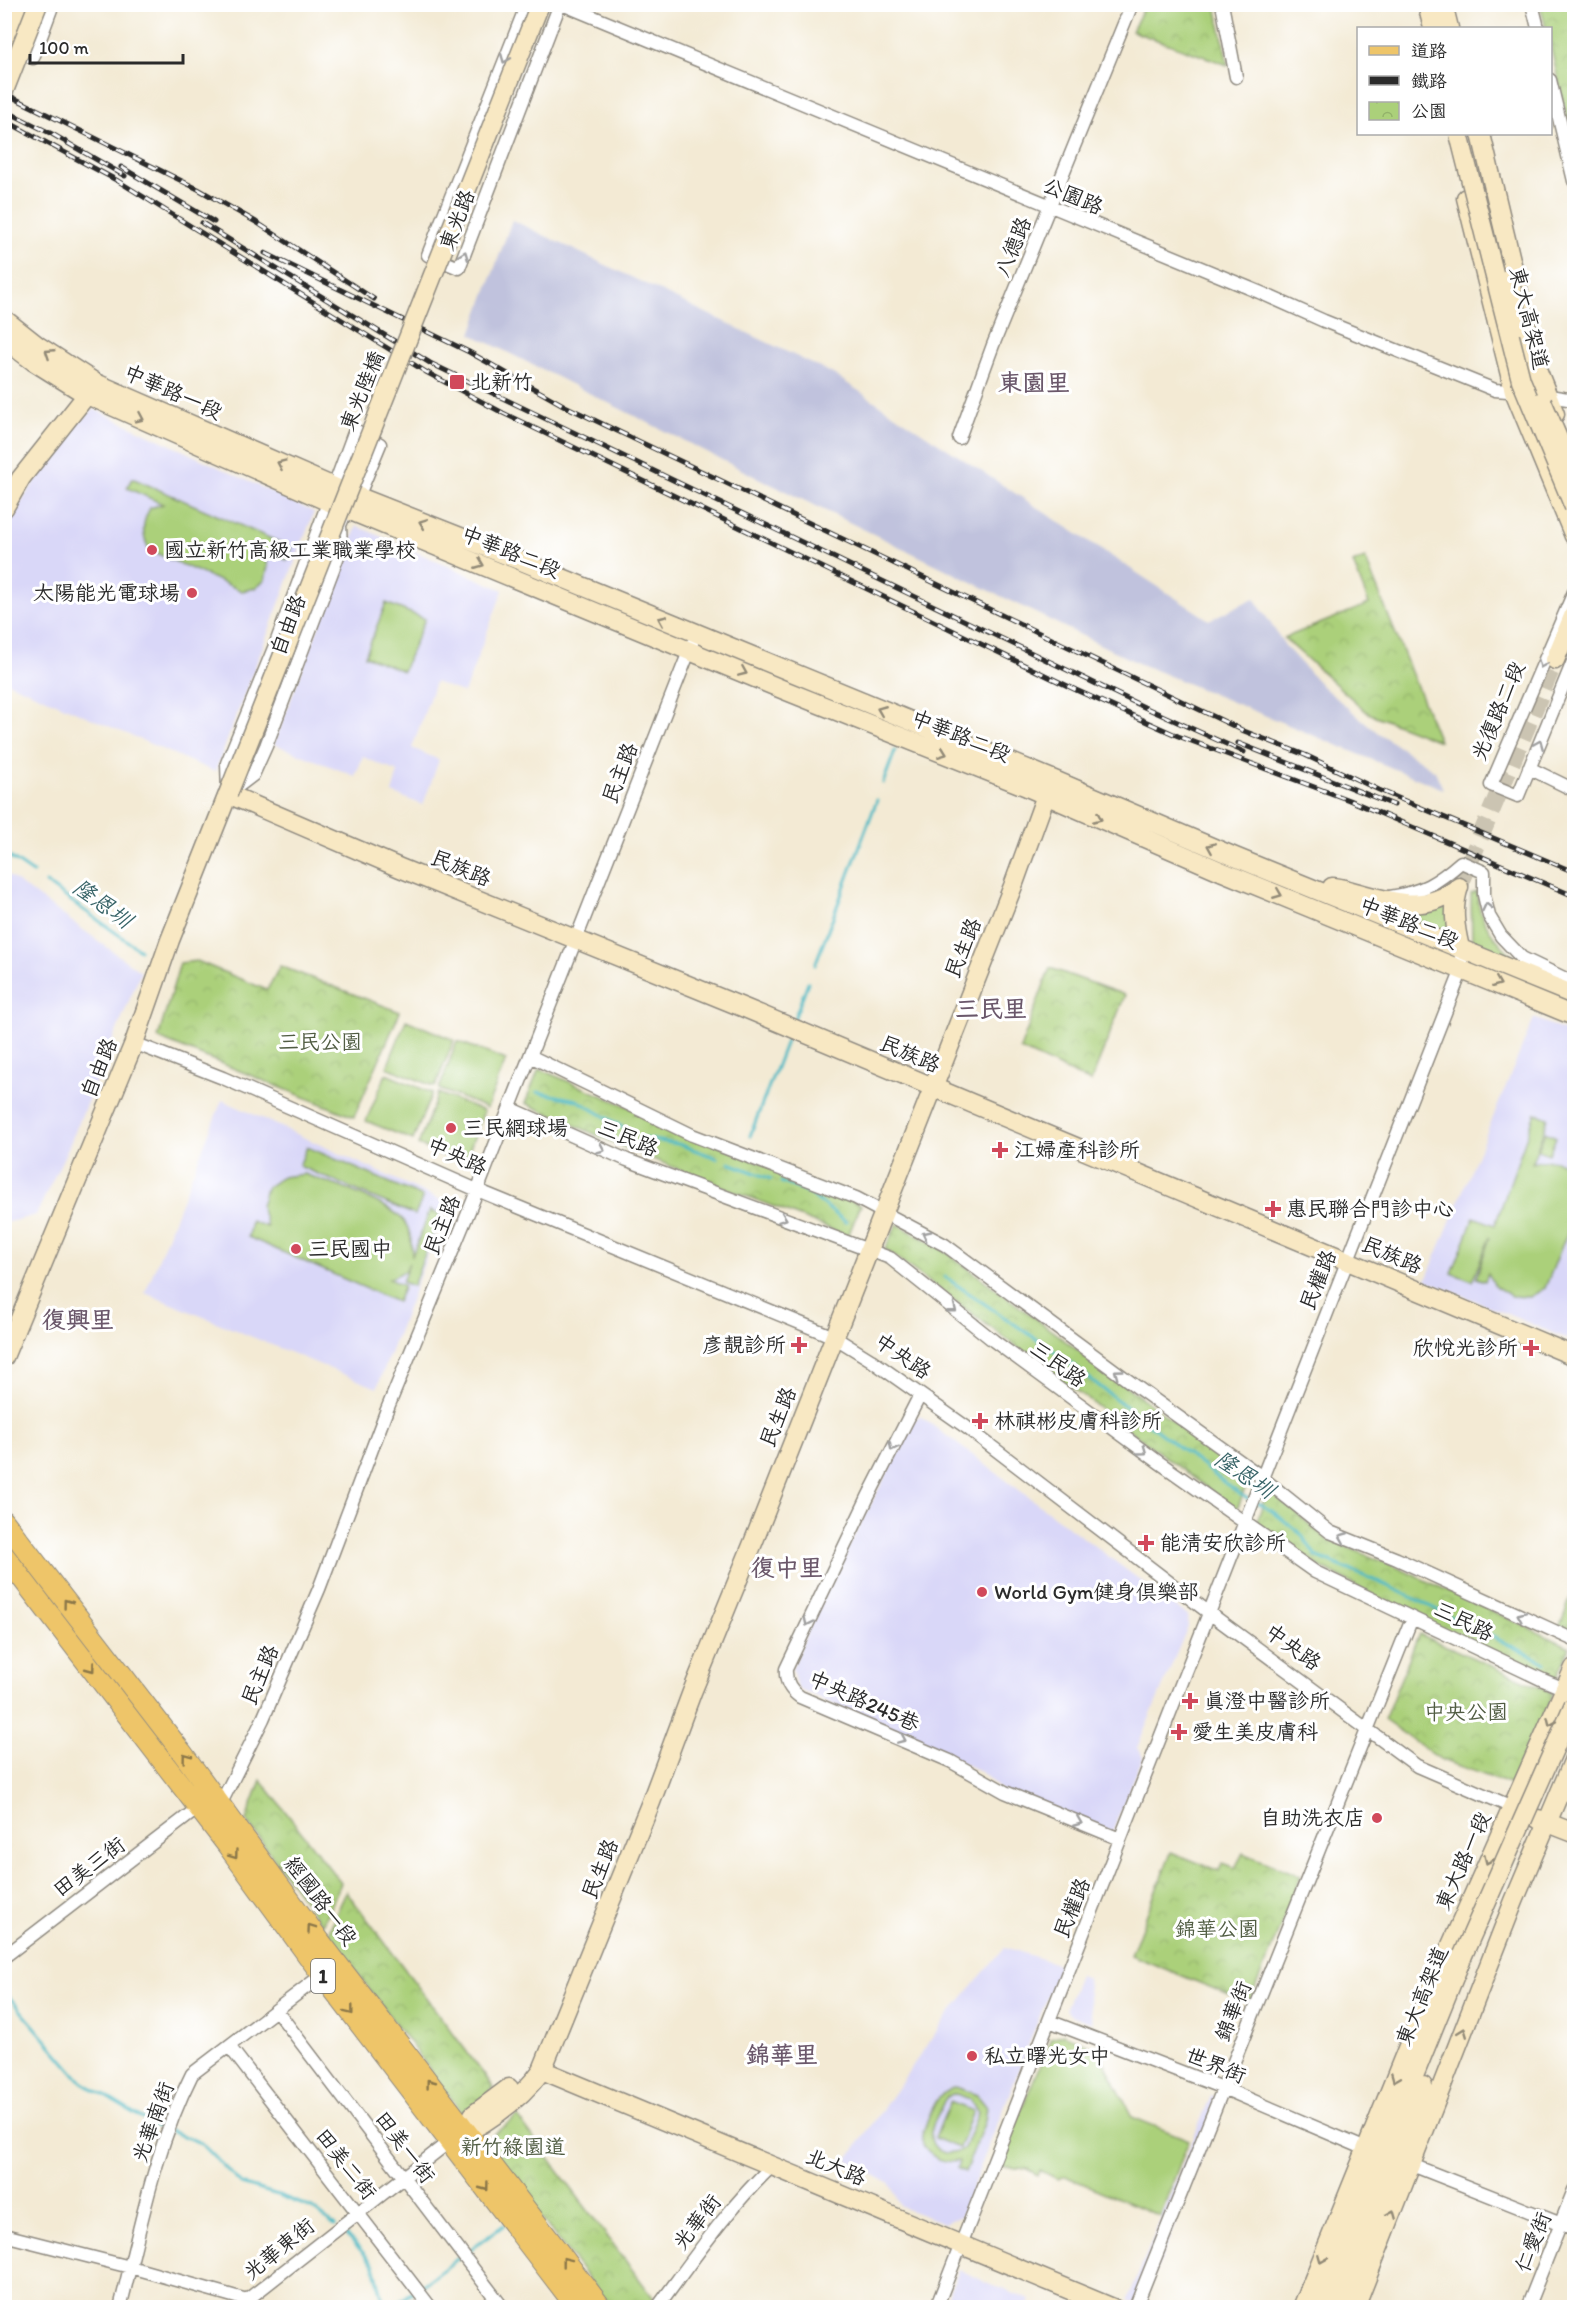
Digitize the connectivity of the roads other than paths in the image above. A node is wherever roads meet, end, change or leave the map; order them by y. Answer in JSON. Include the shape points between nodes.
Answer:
{"nodes":[{"id":1,"x":18,"y":4,"type":"edge"},
{"id":2,"x":38,"y":4,"type":"edge"},
{"id":3,"x":53,"y":4,"type":"edge"},
{"id":4,"x":527,"y":4,"type":"edge"},
{"id":5,"x":540,"y":4,"type":"edge"},
{"id":6,"x":561,"y":4,"type":"edge"},
{"id":7,"x":1132,"y":4,"type":"edge"},
{"id":8,"x":1222,"y":4,"type":"edge"},
{"id":9,"x":1421,"y":4,"type":"edge"},
{"id":10,"x":1427,"y":4,"type":"edge"},
{"id":11,"x":1436,"y":4,"type":"edge"},
{"id":12,"x":1443,"y":4,"type":"edge"},
{"id":13,"x":1450,"y":4,"type":"edge"},
{"id":14,"x":1532,"y":4,"type":"edge"},
{"id":15,"x":1426,"y":27,"type":"edge"},
{"id":16,"x":1433,"y":27,"type":"edge"},
{"id":17,"x":1441,"y":27,"type":"edge"},
{"id":18,"x":1449,"y":27,"type":"edge"},
{"id":19,"x":1455,"y":27,"type":"edge"},
{"id":20,"x":1538,"y":27,"type":"edge"},
{"id":21,"x":4,"y":39,"type":"edge"},
{"id":22,"x":4,"y":46,"type":"edge"},
{"id":23,"x":1236,"y":77,"type":"dead end"},
{"id":24,"x":1552,"y":84,"type":"edge"},
{"id":25,"x":4,"y":91,"type":"edge"},
{"id":26,"x":491,"y":94,"type":"junction"},
{"id":27,"x":522,"y":106,"type":"junction"},
{"id":28,"x":1451,"y":135,"type":"edge"},
{"id":29,"x":1460,"y":135,"type":"edge"},
{"id":30,"x":1466,"y":135,"type":"edge"},
{"id":31,"x":1474,"y":135,"type":"edge"},
{"id":32,"x":1481,"y":135,"type":"edge"},
{"id":33,"x":1575,"y":181,"type":"edge"},
{"id":34,"x":1050,"y":207,"type":"junction"},
{"id":35,"x":1509,"y":278,"type":"junction"},
{"id":36,"x":4,"y":319,"type":"edge"},
{"id":37,"x":4,"y":339,"type":"edge"},
{"id":38,"x":91,"y":389,"type":"junction"},
{"id":39,"x":1514,"y":391,"type":"junction"},
{"id":40,"x":1547,"y":396,"type":"junction"},
{"id":41,"x":1575,"y":400,"type":"edge"},
{"id":42,"x":959,"y":438,"type":"dead end"},
{"id":43,"x":1575,"y":456,"type":"edge"},
{"id":44,"x":1575,"y":476,"type":"edge"},
{"id":45,"x":332,"y":494,"type":"junction"},
{"id":46,"x":353,"y":503,"type":"junction"},
{"id":47,"x":4,"y":508,"type":"edge"},
{"id":48,"x":1571,"y":511,"type":"edge"},
{"id":49,"x":1575,"y":536,"type":"edge"},
{"id":50,"x":1575,"y":592,"type":"edge"},
{"id":51,"x":1575,"y":614,"type":"edge"},
{"id":52,"x":693,"y":642,"type":"junction"},
{"id":53,"x":1575,"y":659,"type":"edge"},
{"id":54,"x":1555,"y":660,"type":"tunnel mouth"},
{"id":55,"x":1529,"y":768,"type":"junction"},
{"id":56,"x":1048,"y":787,"type":"junction"},
{"id":57,"x":1575,"y":790,"type":"edge"},
{"id":58,"x":228,"y":794,"type":"junction"},
{"id":59,"x":1307,"y":887,"type":"junction"},
{"id":60,"x":1380,"y":898,"type":"junction"},
{"id":61,"x":576,"y":939,"type":"junction"},
{"id":62,"x":1460,"y":948,"type":"junction"},
{"id":63,"x":1462,"y":969,"type":"junction"},
{"id":64,"x":1575,"y":983,"type":"edge"},
{"id":65,"x":1575,"y":995,"type":"edge"},
{"id":66,"x":1575,"y":1016,"type":"edge"},
{"id":67,"x":134,"y":1043,"type":"junction"},
{"id":68,"x":530,"y":1056,"type":"junction"},
{"id":69,"x":932,"y":1088,"type":"junction"},
{"id":70,"x":510,"y":1108,"type":"junction"},
{"id":71,"x":477,"y":1190,"type":"junction"},
{"id":72,"x":883,"y":1212,"type":"junction"},
{"id":73,"x":868,"y":1250,"type":"junction"},
{"id":74,"x":1347,"y":1260,"type":"junction"},
{"id":75,"x":834,"y":1337,"type":"junction"},
{"id":76,"x":1575,"y":1356,"type":"edge"},
{"id":77,"x":4,"y":1357,"type":"edge"},
{"id":78,"x":920,"y":1395,"type":"junction"},
{"id":79,"x":1261,"y":1477,"type":"junction"},
{"id":80,"x":4,"y":1521,"type":"edge"},
{"id":81,"x":1243,"y":1523,"type":"junction"},
{"id":82,"x":4,"y":1555,"type":"edge"},
{"id":83,"x":1208,"y":1612,"type":"junction"},
{"id":84,"x":1412,"y":1618,"type":"junction"},
{"id":85,"x":1575,"y":1640,"type":"edge"},
{"id":86,"x":1575,"y":1668,"type":"edge"},
{"id":87,"x":1570,"y":1697,"type":"edge"},
{"id":88,"x":1367,"y":1729,"type":"junction"},
{"id":89,"x":1575,"y":1733,"type":"edge"},
{"id":90,"x":1575,"y":1759,"type":"edge"},
{"id":91,"x":220,"y":1804,"type":"junction"},
{"id":92,"x":1512,"y":1807,"type":"junction"},
{"id":93,"x":198,"y":1808,"type":"junction"},
{"id":94,"x":1548,"y":1822,"type":"junction"},
{"id":95,"x":1575,"y":1833,"type":"edge"},
{"id":96,"x":1120,"y":1839,"type":"junction"},
{"id":97,"x":4,"y":1957,"type":"edge"},
{"id":98,"x":1468,"y":1957,"type":"junction"},
{"id":99,"x":322,"y":1975,"type":"junction"},
{"id":100,"x":277,"y":2011,"type":"junction"},
{"id":101,"x":1049,"y":2021,"type":"junction"},
{"id":102,"x":229,"y":2046,"type":"junction"},
{"id":103,"x":542,"y":2070,"type":"junction"},
{"id":104,"x":1223,"y":2088,"type":"junction"},
{"id":105,"x":457,"y":2135,"type":"junction"},
{"id":106,"x":1366,"y":2150,"type":"junction"},
{"id":107,"x":773,"y":2165,"type":"junction"},
{"id":108,"x":1412,"y":2165,"type":"junction"},
{"id":109,"x":403,"y":2176,"type":"junction"},
{"id":110,"x":1575,"y":2190,"type":"edge"},
{"id":111,"x":358,"y":2211,"type":"junction"},
{"id":112,"x":1561,"y":2224,"type":"junction"},
{"id":113,"x":1575,"y":2229,"type":"edge"},
{"id":114,"x":4,"y":2235,"type":"edge"},
{"id":115,"x":960,"y":2245,"type":"junction"},
{"id":116,"x":130,"y":2267,"type":"junction"},
{"id":117,"x":248,"y":2304,"type":"edge"},
{"id":118,"x":120,"y":2307,"type":"edge"},
{"id":119,"x":431,"y":2307,"type":"edge"},
{"id":120,"x":502,"y":2307,"type":"edge"},
{"id":121,"x":578,"y":2307,"type":"edge"},
{"id":122,"x":602,"y":2307,"type":"edge"},
{"id":123,"x":657,"y":2307,"type":"edge"},
{"id":124,"x":936,"y":2307,"type":"edge"},
{"id":125,"x":1113,"y":2307,"type":"edge"},
{"id":126,"x":1135,"y":2307,"type":"edge"},
{"id":127,"x":1302,"y":2307,"type":"edge"},
{"id":128,"x":1320,"y":2307,"type":"edge"},
{"id":129,"x":1336,"y":2307,"type":"edge"},
{"id":130,"x":1355,"y":2307,"type":"edge"},
{"id":131,"x":1527,"y":2307,"type":"edge"}],
"edges":[{"from":1,"to":21,"type":"street"},
{"from":2,"to":25,"type":"street","bridge":true},
{"from":3,"to":22,"type":"street","via":[[33,58]]},
{"from":4,"to":26,"type":"street","name":"東光路","one_way":true},
{"from":5,"to":58,"type":"street","name":"東光陸橋","bridge":true},
{"from":6,"to":27,"type":"street","name":"東光路"},
{"from":6,"to":34,"type":"street","name":"公園路"},
{"from":7,"to":34,"type":"street","name":"八德路"},
{"from":8,"to":23,"type":"street"},
{"from":9,"to":15,"type":"street"},
{"from":10,"to":16,"type":"street"},
{"from":11,"to":17,"type":"street"},
{"from":12,"to":18,"type":"street"},
{"from":13,"to":19,"type":"street"},
{"from":14,"to":20,"type":"street"},
{"from":24,"to":33,"type":"street"},
{"from":26,"to":27,"type":"street"},
{"from":26,"to":27,"type":"street","name":"東光路","one_way":true,"via":[[428,255],[459,268]]},
{"from":28,"to":39,"type":"street"},
{"from":29,"to":48,"type":"street","name":"東大高架道","bridge":true,"via":[[1521,380]]},
{"from":30,"to":35,"type":"street","via":[[1497,262]]},
{"from":31,"to":35,"type":"street","name":"東大高架道"},
{"from":32,"to":40,"type":"street","via":[[1537,369]]},
{"from":34,"to":39,"type":"street","name":"公園路","via":[[1494,390]]},
{"from":34,"to":42,"type":"street","name":"八德路"},
{"from":35,"to":44,"type":"street","name":"東大高架道","bridge":true,"via":[[1533,381]]},
{"from":38,"to":36,"type":"street","name":"中華路一段","one_way":true},
{"from":37,"to":38,"type":"street","name":"中華路一段","via":[[33,361]]},
{"from":38,"to":45,"type":"street","name":"中華路一段"},
{"from":38,"to":47,"type":"street","via":[[21,478]]},
{"from":39,"to":40,"type":"street","name":"公園路"},
{"from":39,"to":48,"type":"street"},
{"from":40,"to":41,"type":"street","name":"公園路"},
{"from":40,"to":43,"type":"street"},
{"from":45,"to":46,"type":"street","name":"中華路二段"},
{"from":45,"to":46,"type":"street","name":"自由路","via":[[355,430],[380,444]]},
{"from":45,"to":58,"type":"street","name":"自由路","via":[[226,763]]},
{"from":46,"to":52,"type":"street","name":"中華路二段"},
{"from":46,"to":58,"type":"street","name":"自由路","via":[[340,525],[341,548],[266,746],[253,775]]},
{"from":48,"to":49,"type":"street"},
{"from":50,"to":55,"type":"street","name":"光復路二段","one_way":true,"via":[[1491,785],[1518,796]]},
{"from":51,"to":54,"type":"street","name":"光復路二段"},
{"from":52,"to":56,"type":"street","name":"中華路二段"},
{"from":52,"to":61,"type":"street","name":"民主路"},
{"from":55,"to":53,"type":"street","name":"光復路二段","one_way":true},
{"from":55,"to":57,"type":"street"},
{"from":59,"to":56,"type":"street","name":"中華路二段","one_way":true},
{"from":56,"to":63,"type":"street","name":"中華路二段","one_way":true,"via":[[1223,872]]},
{"from":56,"to":69,"type":"street","name":"民生路"},
{"from":58,"to":61,"type":"street","name":"民族路"},
{"from":58,"to":67,"type":"street","name":"自由路"},
{"from":59,"to":60,"type":"street","via":[[1335,887]]},
{"from":59,"to":62,"type":"street","name":"中華路二段"},
{"from":60,"to":62,"type":"street","via":[[1422,904],[1441,900],[1459,887],[1454,913]]},
{"from":64,"to":60,"type":"street","name":"中華路二段","one_way":true,"via":[[1522,958],[1502,936],[1489,916],[1484,872],[1461,862],[1427,889]]},
{"from":61,"to":68,"type":"street","name":"民主路"},
{"from":61,"to":69,"type":"street","name":"民族路"},
{"from":62,"to":63,"type":"street","name":"民權路"},
{"from":62,"to":65,"type":"street","name":"中華路二段"},
{"from":63,"to":66,"type":"street","name":"中華路二段","one_way":true},
{"from":63,"to":74,"type":"street","name":"民權路"},
{"from":67,"to":71,"type":"street","name":"中央路"},
{"from":67,"to":77,"type":"street","name":"自由路"},
{"from":68,"to":70,"type":"street","name":"民主路"},
{"from":68,"to":72,"type":"street","name":"三民路","via":[[692,1135]]},
{"from":69,"to":72,"type":"street","name":"民生路"},
{"from":69,"to":74,"type":"street","name":"民族路"},
{"from":70,"to":71,"type":"street","name":"民主路"},
{"from":70,"to":73,"type":"street","name":"三民路","one_way":true,"via":[[627,1160]]},
{"from":71,"to":75,"type":"street","name":"中央路"},
{"from":71,"to":91,"type":"street","name":"民主路","via":[[319,1589]]},
{"from":72,"to":73,"type":"street","name":"民生路"},
{"from":79,"to":72,"type":"street","name":"三民路","one_way":true,"via":[[945,1245]]},
{"from":73,"to":75,"type":"street","name":"民生路"},
{"from":73,"to":81,"type":"street","name":"三民路","one_way":true,"via":[[890,1258],[994,1341]]},
{"from":74,"to":76,"type":"street","name":"民族路"},
{"from":74,"to":79,"type":"street","name":"民權路"},
{"from":75,"to":78,"type":"street","name":"中央路"},
{"from":75,"to":103,"type":"street","name":"民生路"},
{"from":78,"to":83,"type":"street","name":"中央路"},
{"from":78,"to":96,"type":"street","name":"中央路245巷","one_way":true,"via":[[786,1669],[788,1684],[800,1696],[950,1761],[1005,1792]]},
{"from":79,"to":81,"type":"street","name":"民權路"},
{"from":85,"to":79,"type":"street","name":"三民路","one_way":true,"via":[[1330,1532]]},
{"from":91,"to":80,"type":"main road","name":"經國路一段","number":"1","one_way":true},
{"from":81,"to":83,"type":"street","name":"民權路"},
{"from":81,"to":84,"type":"street","name":"三民路","via":[[1315,1572]]},
{"from":82,"to":93,"type":"main road","name":"經國路一段","number":"1","one_way":true},
{"from":83,"to":88,"type":"street","name":"中央路"},
{"from":83,"to":96,"type":"street","name":"民權路"},
{"from":84,"to":87,"type":"street","name":"三民路"},
{"from":84,"to":88,"type":"street","name":"錦華街"},
{"from":86,"to":87,"type":"street","name":"東大路一段"},
{"from":87,"to":92,"type":"street","name":"東大路一段","one_way":true},
{"from":87,"to":98,"type":"street","name":"東大高架道","bridge":true},
{"from":88,"to":92,"type":"street","name":"中央路","via":[[1417,1766]]},
{"from":88,"to":104,"type":"street","name":"錦華街"},
{"from":89,"to":98,"type":"street","name":"東大高架道"},
{"from":90,"to":94,"type":"street"},
{"from":91,"to":93,"type":"street"},
{"from":105,"to":91,"type":"main road","name":"經國路一段","number":"1","one_way":true},
{"from":92,"to":94,"type":"street","name":"中央路"},
{"from":92,"to":106,"type":"street","name":"東大路一段","one_way":true},
{"from":93,"to":97,"type":"street","name":"田美三街"},
{"from":93,"to":99,"type":"main road","name":"經國路一段","number":"1","one_way":true},
{"from":94,"to":95,"type":"street","name":"中央路"},
{"from":108,"to":94,"type":"street","one_way":true},
{"from":96,"to":101,"type":"street","name":"民權路"},
{"from":98,"to":128,"type":"street","name":"東大高架道"},
{"from":98,"to":129,"type":"street","name":"東大高架道"},
{"from":99,"to":100,"type":"street","name":"光華南街"},
{"from":99,"to":105,"type":"main road","name":"經國路一段","number":"1","one_way":true},
{"from":100,"to":102,"type":"street","name":"光華南街"},
{"from":100,"to":109,"type":"street","name":"田美一街"},
{"from":101,"to":104,"type":"street","name":"世界街"},
{"from":101,"to":115,"type":"street","name":"民權路"},
{"from":102,"to":111,"type":"street","name":"田美二街"},
{"from":102,"to":116,"type":"street","name":"光華南街","via":[[192,2074],[170,2121]]},
{"from":103,"to":105,"type":"street","via":[[524,2077],[473,2115]]},
{"from":103,"to":107,"type":"street","name":"北大路"},
{"from":104,"to":106,"type":"street","name":"世界街"},
{"from":104,"to":126,"type":"street","name":"錦華街"},
{"from":105,"to":109,"type":"street","name":"光華東街"},
{"from":105,"to":121,"type":"main road","name":"經國路一段","number":"1","one_way":true},
{"from":122,"to":105,"type":"main road","name":"經國路一段","number":"1","one_way":true},
{"from":106,"to":127,"type":"street","name":"東大路一段","one_way":true},
{"from":107,"to":115,"type":"street","name":"北大路"},
{"from":107,"to":123,"type":"street","name":"光華街","via":[[715,2228]]},
{"from":108,"to":112,"type":"street"},
{"from":130,"to":108,"type":"street","one_way":true},
{"from":109,"to":111,"type":"street","name":"光華東街"},
{"from":109,"to":120,"type":"street","name":"田美一街"},
{"from":110,"to":112,"type":"street","name":"仁愛街"},
{"from":111,"to":117,"type":"street","name":"光華東街"},
{"from":111,"to":119,"type":"street","name":"田美二街"},
{"from":112,"to":113,"type":"street"},
{"from":112,"to":131,"type":"street","name":"仁愛街"},
{"from":114,"to":116,"type":"street","name":"光華東街"},
{"from":115,"to":124,"type":"street","name":"民權路"},
{"from":115,"to":125,"type":"street","name":"北大路"},
{"from":116,"to":117,"type":"street","name":"光華東街"},
{"from":116,"to":118,"type":"street","name":"光華南街"}]}
